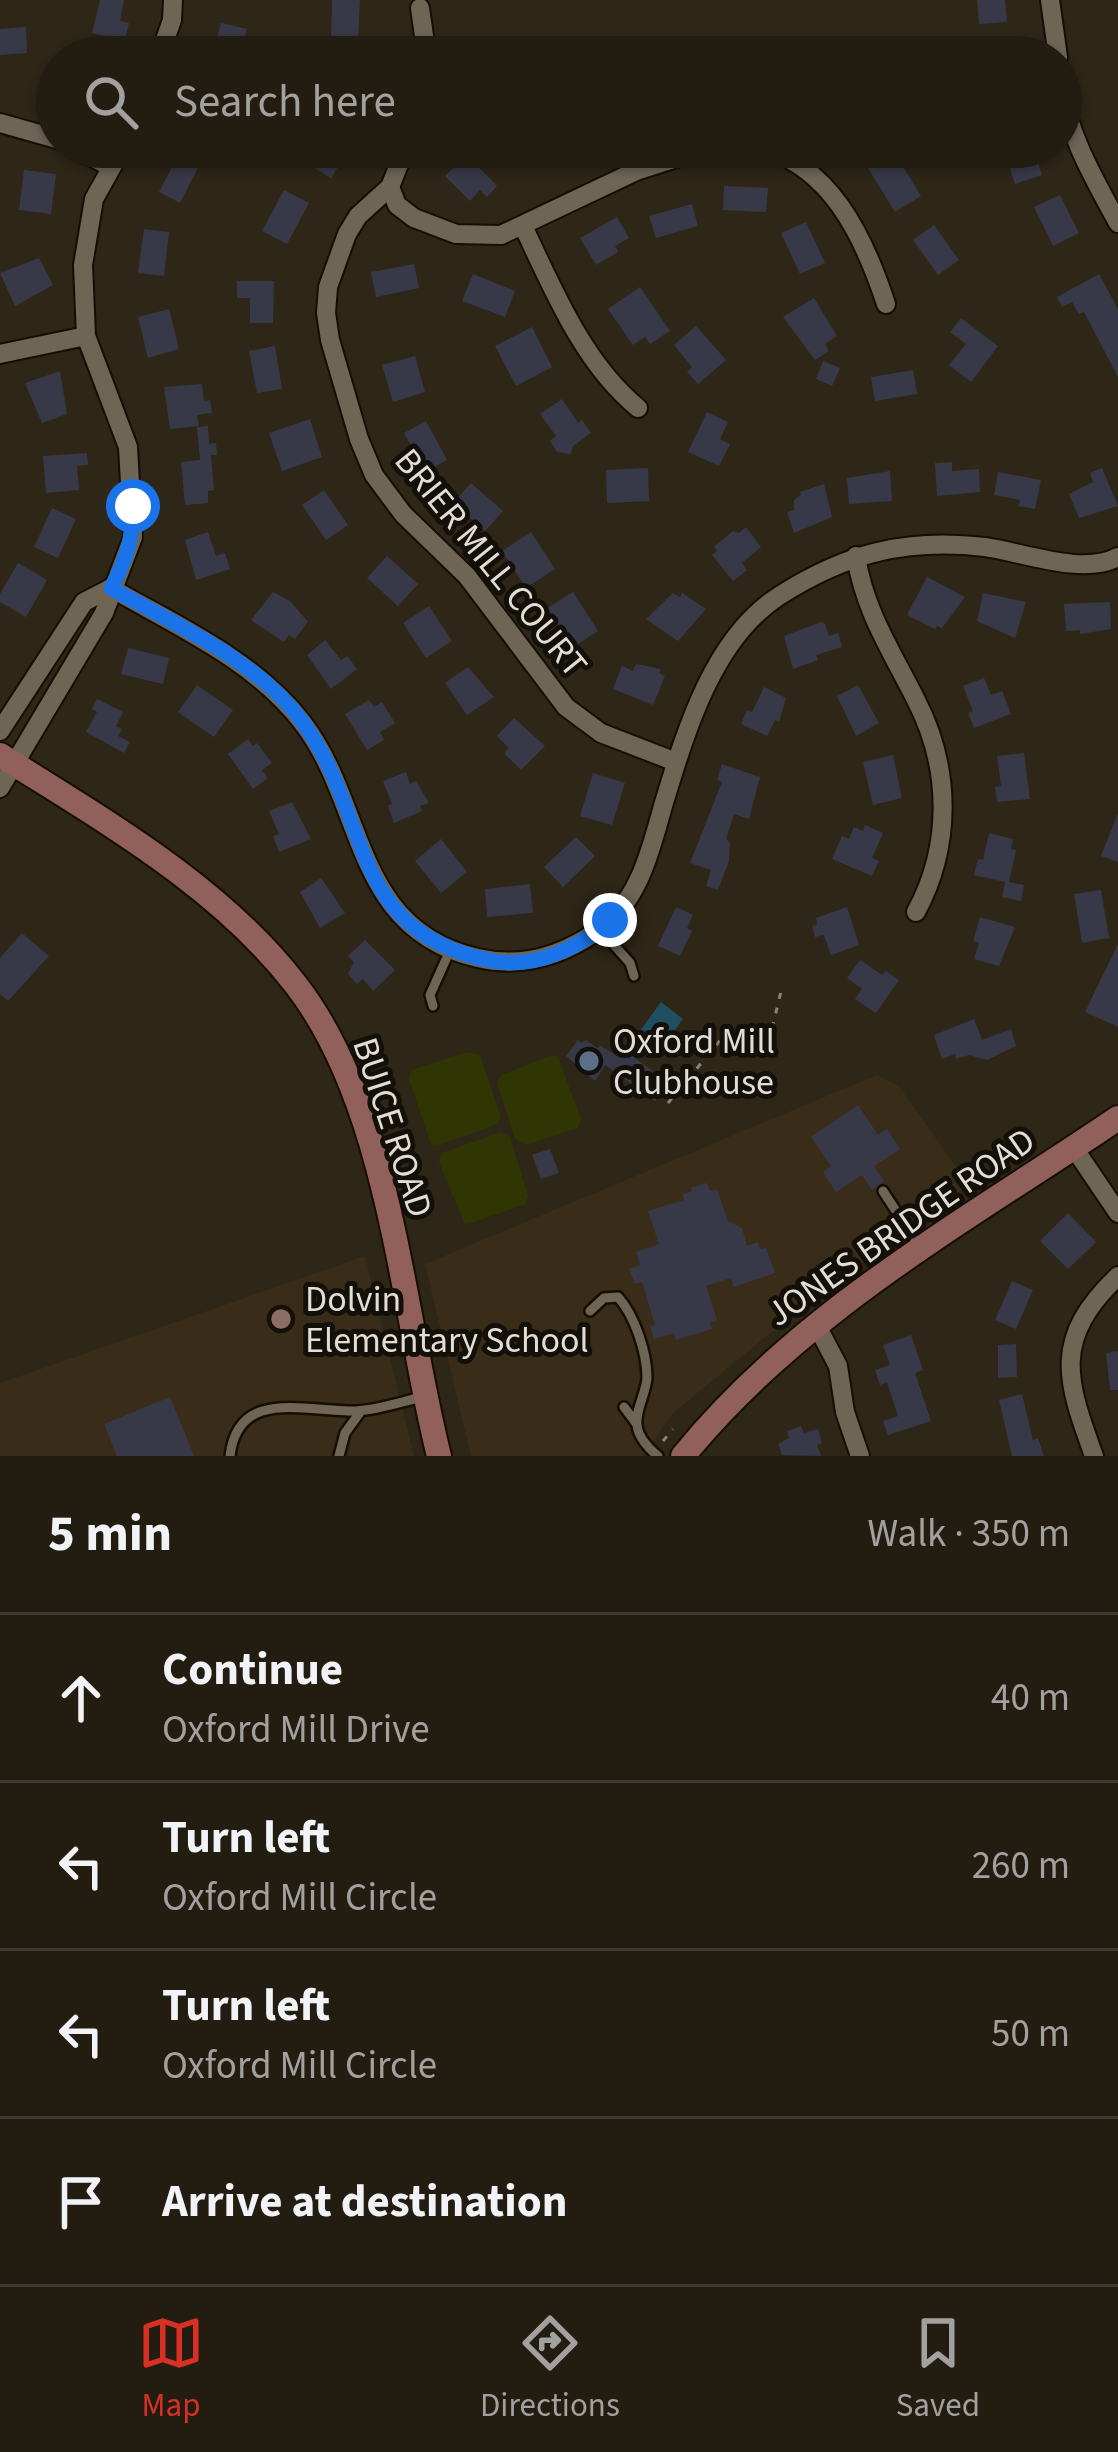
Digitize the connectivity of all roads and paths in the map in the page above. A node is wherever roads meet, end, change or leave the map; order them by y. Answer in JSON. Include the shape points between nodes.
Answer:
{"nodes":[{"id":1,"x":172,"y":0,"type":"edge"},
{"id":2,"x":1050,"y":0,"type":"edge"},
{"id":3,"x":419,"y":8,"type":"dead end"},
{"id":4,"x":166,"y":36,"type":"edge"},
{"id":5,"x":424,"y":36,"type":"edge"},
{"id":6,"x":1055,"y":36,"type":"edge"},
{"id":7,"x":0,"y":123,"type":"edge"},
{"id":8,"x":36,"y":133,"type":"edge"},
{"id":9,"x":1082,"y":152,"type":"edge"},
{"id":10,"x":110,"y":168,"type":"edge"},
{"id":11,"x":398,"y":168,"type":"edge"},
{"id":12,"x":646,"y":168,"type":"edge"},
{"id":13,"x":804,"y":168,"type":"edge"},
{"id":14,"x":390,"y":187,"type":"junction"},
{"id":15,"x":1118,"y":223,"type":"edge"},
{"id":16,"x":523,"y":226,"type":"junction"},
{"id":17,"x":886,"y":304,"type":"dead end"},
{"id":18,"x":86,"y":336,"type":"junction"},
{"id":19,"x":0,"y":355,"type":"edge"},
{"id":20,"x":638,"y":408,"type":"dead end"},
{"id":21,"x":856,"y":556,"type":"junction"},
{"id":22,"x":1118,"y":557,"type":"edge"},
{"id":23,"x":111,"y":588,"type":"junction"},
{"id":24,"x":0,"y":731,"type":"edge"},
{"id":25,"x":7,"y":760,"type":"edge"},
{"id":26,"x":676,"y":762,"type":"junction"},
{"id":27,"x":0,"y":788,"type":"edge"},
{"id":28,"x":916,"y":912,"type":"dead end"},
{"id":29,"x":600,"y":929,"type":"junction"},
{"id":30,"x":451,"y":948,"type":"junction"},
{"id":31,"x":634,"y":976,"type":"dead end"},
{"id":32,"x":782,"y":986,"type":"dead end"},
{"id":33,"x":433,"y":1006,"type":"dead end"},
{"id":34,"x":668,"y":1103,"type":"dead end"},
{"id":35,"x":1118,"y":1118,"type":"edge"},
{"id":36,"x":1074,"y":1148,"type":"junction"},
{"id":37,"x":883,"y":1191,"type":"dead end"},
{"id":38,"x":1118,"y":1213,"type":"edge"},
{"id":39,"x":921,"y":1250,"type":"junction"},
{"id":40,"x":1118,"y":1276,"type":"edge"},
{"id":41,"x":590,"y":1311,"type":"dead end"},
{"id":42,"x":816,"y":1324,"type":"junction"},
{"id":43,"x":424,"y":1396,"type":"junction"},
{"id":44,"x":624,"y":1407,"type":"dead end"},
{"id":45,"x":361,"y":1411,"type":"junction"},
{"id":46,"x":636,"y":1423,"type":"junction"},
{"id":47,"x":230,"y":1456,"type":"edge"},
{"id":48,"x":339,"y":1456,"type":"edge"},
{"id":49,"x":439,"y":1456,"type":"edge"},
{"id":50,"x":658,"y":1456,"type":"edge"},
{"id":51,"x":683,"y":1456,"type":"edge"},
{"id":52,"x":860,"y":1456,"type":"edge"},
{"id":53,"x":1094,"y":1456,"type":"edge"}],
"edges":[{"from":1,"to":4,"type":"street"},
{"from":2,"to":6,"type":"street"},
{"from":3,"to":5,"type":"street"},
{"from":7,"to":8,"type":"street"},
{"from":9,"to":15,"type":"street"},
{"from":10,"to":18,"type":"street","via":[[94,199],[82,265]]},
{"from":11,"to":14,"type":"street","name":"BRIER MILL COURT"},
{"from":12,"to":16,"type":"street"},
{"from":13,"to":17,"type":"street","via":[[824,183]]},
{"from":14,"to":16,"type":"street","via":[[414,218],[456,234],[501,236]]},
{"from":14,"to":26,"type":"street","name":"BRIER MILL COURT","via":[[346,234],[326,313],[374,475],[467,576],[566,707],[601,733]]},
{"from":16,"to":20,"type":"street","via":[[572,327]]},
{"from":18,"to":19,"type":"street"},
{"from":18,"to":23,"type":"street","via":[[128,447],[133,537]]},
{"from":21,"to":22,"type":"street","via":[[943,544],[1059,562]]},
{"from":21,"to":26,"type":"street","via":[[776,598],[736,635]]},
{"from":21,"to":28,"type":"street","via":[[861,588],[934,740],[944,828]]},
{"from":23,"to":24,"type":"street","via":[[84,602]]},
{"from":23,"to":25,"type":"street","via":[[104,613]]},
{"from":23,"to":30,"type":"street","via":[[241,663],[283,699],[323,758],[385,898]]},
{"from":25,"to":27,"type":"street"},
{"from":25,"to":43,"type":"street","name":"BUICE ROAD","via":[[212,899],[299,989],[352,1091],[376,1168]]},
{"from":26,"to":29,"type":"street","via":[[643,874]]},
{"from":29,"to":30,"type":"street","via":[[542,959],[510,964]]},
{"from":29,"to":31,"type":"lane"},
{"from":30,"to":33,"type":"lane","via":[[430,995]]},
{"from":32,"to":34,"type":"path","via":[[772,1025],[748,1054],[724,1036]]},
{"from":35,"to":36,"type":"street","name":"JONES BRIDGE ROAD"},
{"from":36,"to":38,"type":"street"},
{"from":36,"to":39,"type":"street","name":"JONES BRIDGE ROAD"},
{"from":37,"to":39,"type":"lane"},
{"from":39,"to":42,"type":"street","name":"JONES BRIDGE ROAD"},
{"from":40,"to":53,"type":"street","via":[[1082,1318],[1068,1363]]},
{"from":41,"to":46,"type":"lane","via":[[604,1298],[626,1306],[647,1378]]},
{"from":42,"to":51,"type":"street","name":"JONES BRIDGE ROAD"},
{"from":42,"to":52,"type":"street","via":[[838,1366]]},
{"from":43,"to":45,"type":"lane"},
{"from":43,"to":49,"type":"street","name":"BUICE ROAD"},
{"from":44,"to":46,"type":"lane"},
{"from":45,"to":47,"type":"lane","via":[[257,1411],[233,1435]]},
{"from":45,"to":48,"type":"lane"},
{"from":46,"to":50,"type":"lane"}]}
